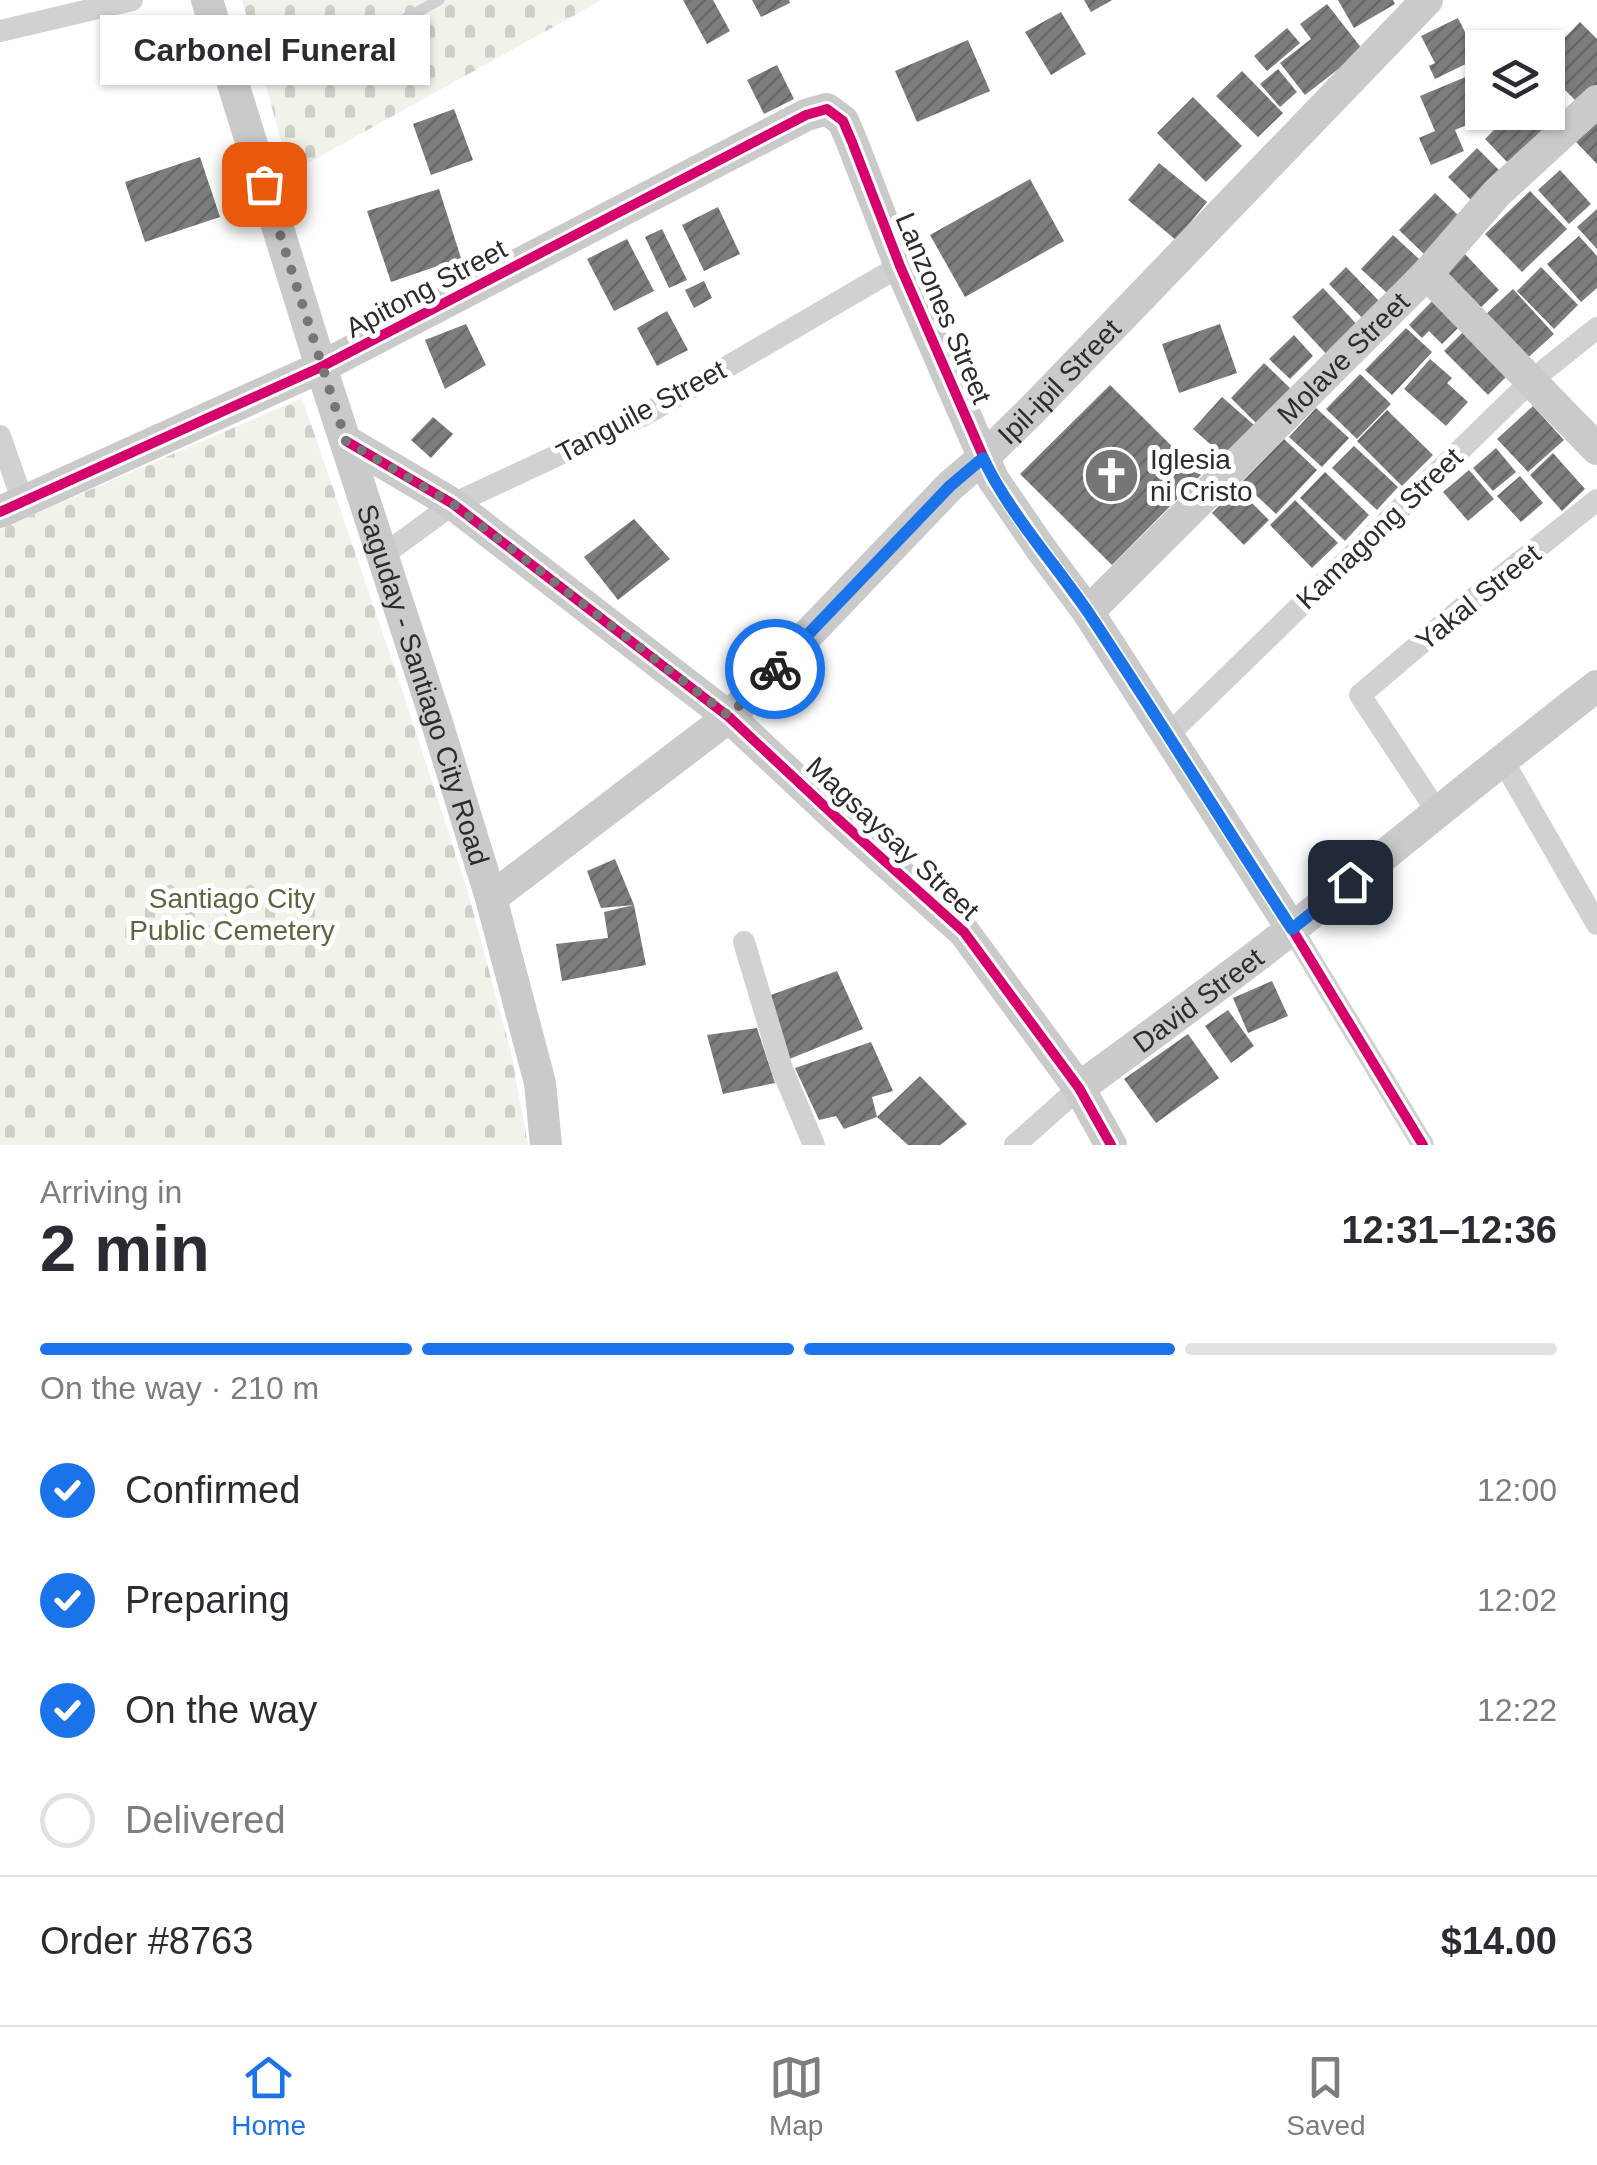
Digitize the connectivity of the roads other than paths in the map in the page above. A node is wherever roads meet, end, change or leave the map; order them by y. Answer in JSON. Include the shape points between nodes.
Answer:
{"nodes":[{"id":1,"x":132,"y":0,"type":"edge"},
{"id":2,"x":207,"y":0,"type":"edge"},
{"id":3,"x":439,"y":0,"type":"edge"},
{"id":4,"x":1427,"y":0,"type":"edge"},
{"id":5,"x":0,"y":31,"type":"edge"},
{"id":6,"x":319,"y":67,"type":"dead end"},
{"id":7,"x":1597,"y":101,"type":"edge"},
{"id":8,"x":852,"y":142,"type":"joint"},
{"id":9,"x":900,"y":266,"type":"junction"},
{"id":10,"x":1426,"y":274,"type":"junction"},
{"id":11,"x":1597,"y":328,"type":"edge"},
{"id":12,"x":321,"y":368,"type":"junction"},
{"id":13,"x":1532,"y":380,"type":"junction"},
{"id":14,"x":0,"y":436,"type":"edge"},
{"id":15,"x":346,"y":441,"type":"junction"},
{"id":16,"x":1597,"y":449,"type":"edge"},
{"id":17,"x":983,"y":458,"type":"junction"},
{"id":18,"x":1597,"y":500,"type":"edge"},
{"id":19,"x":453,"y":504,"type":"junction"},
{"id":20,"x":12,"y":507,"type":"edge"},
{"id":21,"x":382,"y":556,"type":"junction"},
{"id":22,"x":1088,"y":612,"type":"junction"},
{"id":23,"x":1597,"y":686,"type":"edge"},
{"id":24,"x":729,"y":716,"type":"junction"},
{"id":25,"x":1168,"y":735,"type":"junction"},
{"id":26,"x":1502,"y":759,"type":"junction"},
{"id":27,"x":1438,"y":813,"type":"junction"},
{"id":28,"x":491,"y":898,"type":"junction"},
{"id":29,"x":1597,"y":924,"type":"edge"},
{"id":30,"x":1292,"y":929,"type":"junction"},
{"id":31,"x":744,"y":942,"type":"dead end"},
{"id":32,"x":1079,"y":1088,"type":"junction"},
{"id":33,"x":546,"y":1145,"type":"edge"},
{"id":34,"x":814,"y":1145,"type":"edge"},
{"id":35,"x":1014,"y":1145,"type":"edge"},
{"id":36,"x":1111,"y":1145,"type":"edge"},
{"id":37,"x":1423,"y":1145,"type":"edge"}],
"edges":[{"from":1,"to":5,"type":"street"},
{"from":2,"to":12,"type":"street","name":"Saguday - Santiago City Road"},
{"from":3,"to":6,"type":"lane"},
{"from":4,"to":17,"type":"street","name":"Ipil-ipil Street"},
{"from":7,"to":10,"type":"street","name":"Molave Street","via":[[1496,193]]},
{"from":8,"to":9,"type":"street","name":"Lanzones Street"},
{"from":8,"to":12,"type":"street","name":"Apitong Street","via":[[827,109],[806,115]]},
{"from":9,"to":17,"type":"street","name":"Lanzones Street"},
{"from":9,"to":19,"type":"street","name":"Tanguile Street","via":[[648,413]]},
{"from":10,"to":13,"type":"street"},
{"from":10,"to":22,"type":"street","name":"Molave Street"},
{"from":11,"to":13,"type":"street","name":"Kamagong Street"},
{"from":12,"to":15,"type":"street","name":"Saguday - Santiago City Road"},
{"from":12,"to":20,"type":"street","name":"Apitong Street"},
{"from":13,"to":16,"type":"street"},
{"from":13,"to":25,"type":"street","name":"Kamagong Street"},
{"from":14,"to":20,"type":"street"},
{"from":15,"to":19,"type":"street","name":"Magsaysay Street"},
{"from":15,"to":21,"type":"street","name":"Saguday - Santiago City Road"},
{"from":17,"to":22,"type":"street","name":"Lanzones Street"},
{"from":17,"to":24,"type":"street","name":"Ipil-ipil Street"},
{"from":18,"to":27,"type":"street","name":"Yakal Street","via":[[1360,695]]},
{"from":19,"to":21,"type":"street","name":"Tanguile Street"},
{"from":19,"to":24,"type":"street","name":"Magsaysay Street"},
{"from":21,"to":28,"type":"street","name":"Saguday - Santiago City Road"},
{"from":22,"to":25,"type":"street","name":"Lanzones Street"},
{"from":23,"to":26,"type":"street","name":"David Street"},
{"from":24,"to":28,"type":"street","name":"Ipil-ipil Street"},
{"from":24,"to":32,"type":"street","name":"Magsaysay Street","via":[[964,932]]},
{"from":25,"to":30,"type":"street","name":"Lanzones Street"},
{"from":26,"to":27,"type":"street","name":"David Street"},
{"from":26,"to":29,"type":"street"},
{"from":27,"to":30,"type":"street","name":"David Street"},
{"from":28,"to":33,"type":"street","name":"Saguday - Santiago City Road","via":[[540,1083]]},
{"from":30,"to":32,"type":"street","name":"David Street"},
{"from":30,"to":37,"type":"street","name":"Lanzones Street"},
{"from":31,"to":34,"type":"street","via":[[782,1069]]},
{"from":32,"to":35,"type":"street"},
{"from":32,"to":36,"type":"street","name":"Magsaysay Street"}]}
